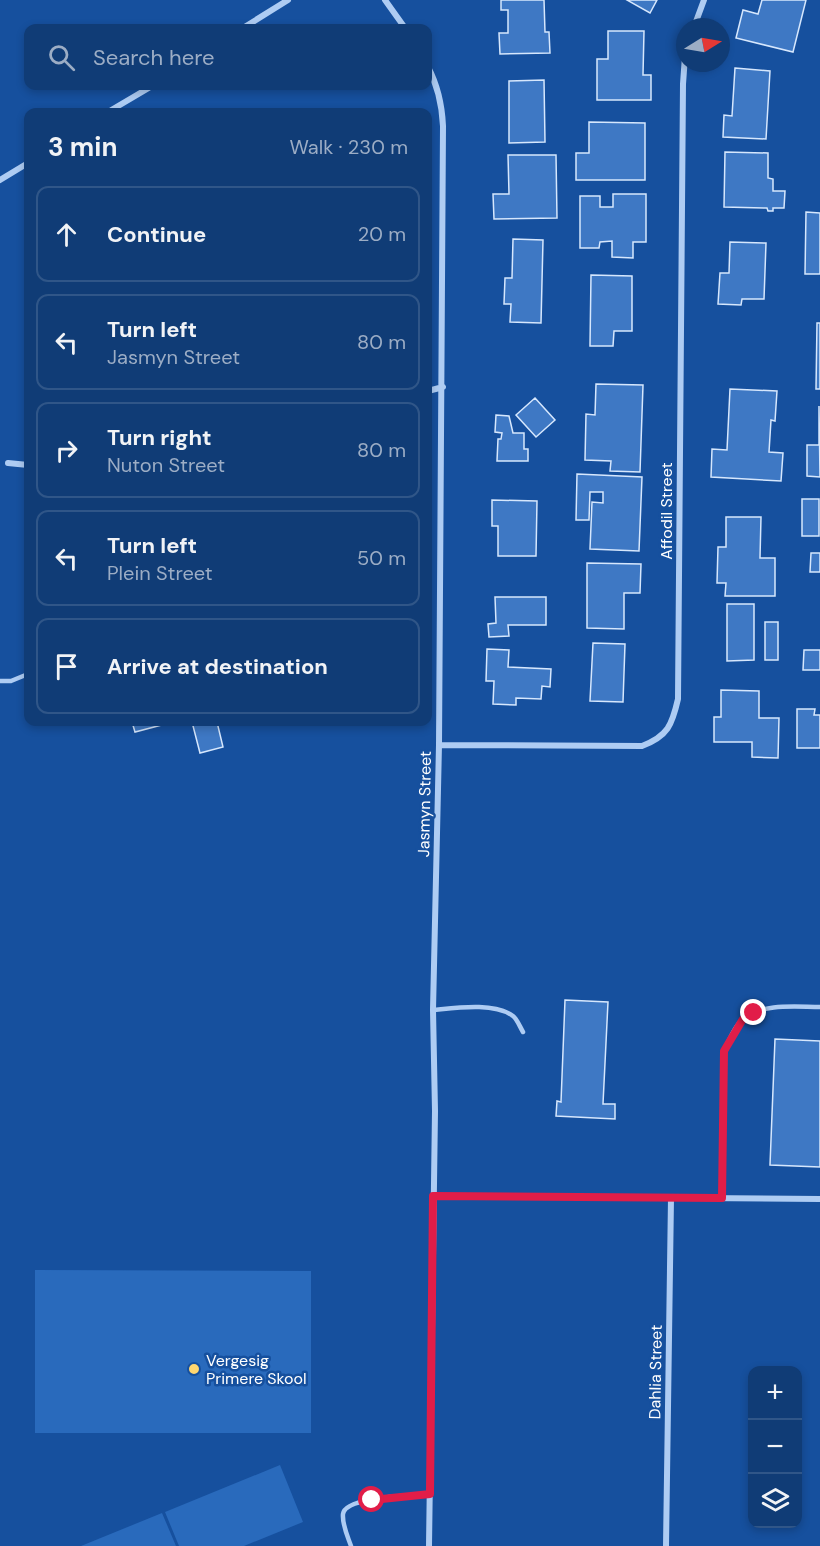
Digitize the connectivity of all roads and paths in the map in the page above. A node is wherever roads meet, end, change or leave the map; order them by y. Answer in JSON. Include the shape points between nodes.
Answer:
{"nodes":[{"id":1,"x":288,"y":0,"type":"edge"},
{"id":2,"x":385,"y":0,"type":"edge"},
{"id":3,"x":704,"y":0,"type":"edge"},
{"id":4,"x":697,"y":18,"type":"edge"},
{"id":5,"x":249,"y":24,"type":"edge"},
{"id":6,"x":402,"y":24,"type":"edge"},
{"id":7,"x":684,"y":72,"type":"edge"},
{"id":8,"x":432,"y":74,"type":"edge"},
{"id":9,"x":145,"y":90,"type":"edge"},
{"id":10,"x":115,"y":108,"type":"edge"},
{"id":11,"x":24,"y":165,"type":"edge"},
{"id":12,"x":0,"y":180,"type":"edge"},
{"id":13,"x":443,"y":387,"type":"junction"},
{"id":14,"x":432,"y":391,"type":"edge"},
{"id":15,"x":8,"y":463,"type":"dead end"},
{"id":16,"x":24,"y":465,"type":"edge"},
{"id":17,"x":24,"y":676,"type":"edge"},
{"id":18,"x":0,"y":681,"type":"edge"},
{"id":19,"x":439,"y":745,"type":"junction"},
{"id":20,"x":820,"y":1007,"type":"edge"},
{"id":21,"x":433,"y":1010,"type":"junction"},
{"id":22,"x":523,"y":1032,"type":"dead end"},
{"id":23,"x":433,"y":1196,"type":"junction"},
{"id":24,"x":671,"y":1198,"type":"junction"},
{"id":25,"x":722,"y":1198,"type":"junction"},
{"id":26,"x":820,"y":1199,"type":"edge"},
{"id":27,"x":430,"y":1494,"type":"junction"},
{"id":28,"x":351,"y":1546,"type":"edge"},
{"id":29,"x":429,"y":1546,"type":"edge"},
{"id":30,"x":666,"y":1546,"type":"edge"}],
"edges":[{"from":1,"to":5,"type":"street"},
{"from":2,"to":6,"type":"street"},
{"from":3,"to":4,"type":"street"},
{"from":7,"to":19,"type":"street","name":"Affodil Street","via":[[678,699],[674,718],[656,741],[642,746]]},
{"from":8,"to":13,"type":"street","name":"Jasmyn Street","via":[[442,103],[443,126]]},
{"from":9,"to":10,"type":"street"},
{"from":11,"to":12,"type":"street"},
{"from":13,"to":14,"type":"street"},
{"from":13,"to":19,"type":"street","name":"Jasmyn Street"},
{"from":15,"to":16,"type":"street"},
{"from":17,"to":18,"type":"lane"},
{"from":19,"to":21,"type":"street","name":"Jasmyn Street"},
{"from":20,"to":25,"type":"lane","via":[[754,1013],[743,1019],[724,1051]]},
{"from":21,"to":22,"type":"lane","via":[[499,1010],[514,1016]]},
{"from":21,"to":23,"type":"street","name":"Jasmyn Street"},
{"from":23,"to":24,"type":"street"},
{"from":23,"to":27,"type":"street","name":"Jasmyn Street"},
{"from":24,"to":25,"type":"street"},
{"from":24,"to":30,"type":"street","name":"Dahlia Street"},
{"from":25,"to":26,"type":"street"},
{"from":27,"to":28,"type":"lane","via":[[353,1503],[343,1514]]},
{"from":27,"to":29,"type":"street","name":"Jasmyn Street"}]}
